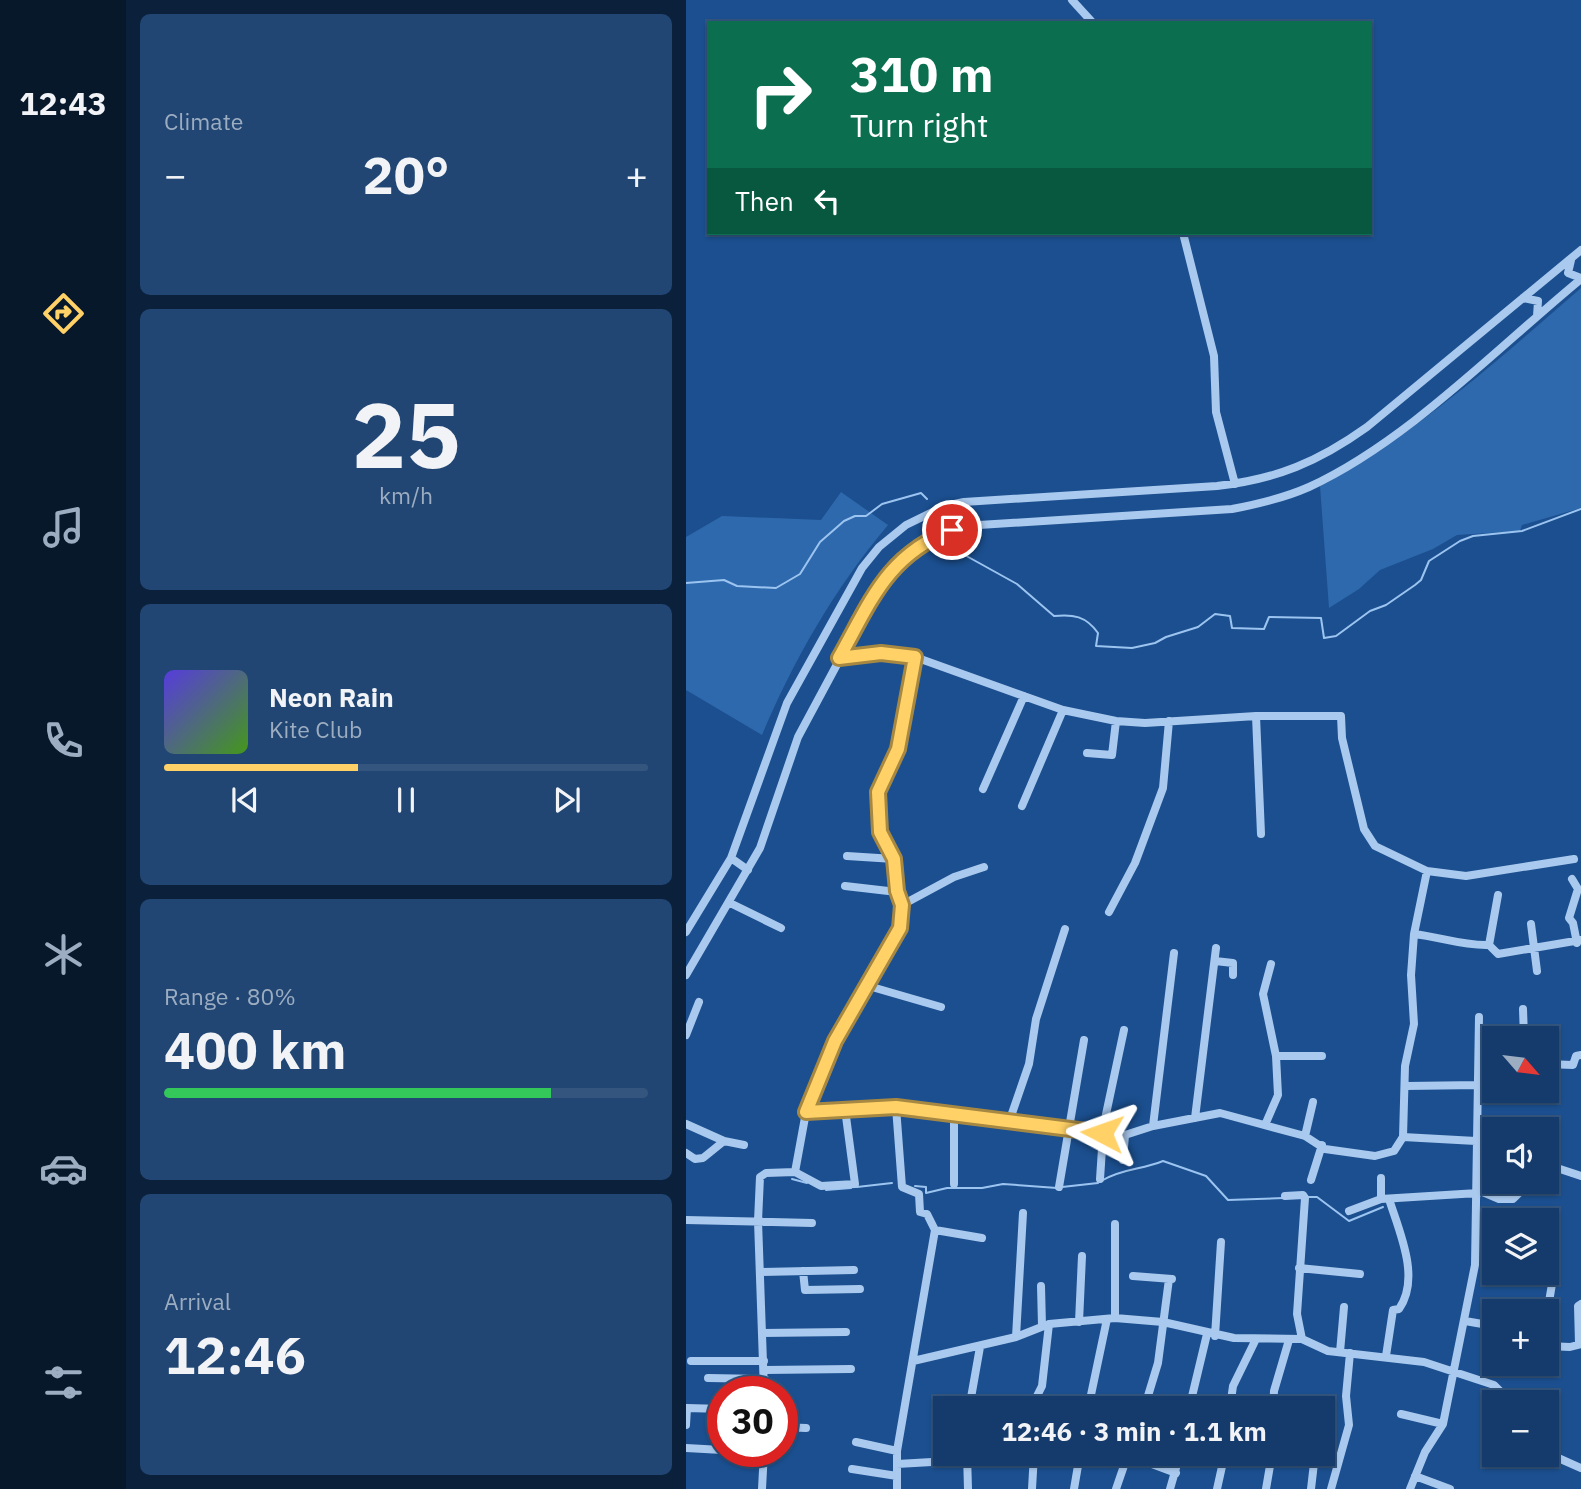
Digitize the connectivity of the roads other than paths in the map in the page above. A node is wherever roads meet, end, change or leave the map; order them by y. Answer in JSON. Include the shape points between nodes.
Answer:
{"nodes":[{"id":1,"x":1072,"y":0,"type":"edge"},
{"id":2,"x":1091,"y":21,"type":"edge"},
{"id":3,"x":1183,"y":235,"type":"edge"},
{"id":4,"x":1581,"y":250,"type":"edge"},
{"id":5,"x":1572,"y":258,"type":"junction"},
{"id":6,"x":1581,"y":279,"type":"edge"},
{"id":7,"x":1523,"y":299,"type":"junction"},
{"id":8,"x":1537,"y":316,"type":"junction"},
{"id":9,"x":1235,"y":484,"type":"junction"},
{"id":10,"x":915,"y":657,"type":"junction"},
{"id":11,"x":839,"y":658,"type":"junction"},
{"id":12,"x":1024,"y":696,"type":"junction"},
{"id":13,"x":1063,"y":710,"type":"junction"},
{"id":14,"x":1256,"y":716,"type":"junction"},
{"id":15,"x":1116,"y":721,"type":"junction"},
{"id":16,"x":1169,"y":721,"type":"junction"},
{"id":17,"x":1087,"y":752,"type":"dead end"},
{"id":18,"x":983,"y":789,"type":"dead end"},
{"id":19,"x":1022,"y":806,"type":"dead end"},
{"id":20,"x":1261,"y":834,"type":"dead end"},
{"id":21,"x":848,"y":856,"type":"dead end"},
{"id":22,"x":731,"y":858,"type":"junction"},
{"id":23,"x":894,"y":859,"type":"junction"},
{"id":24,"x":1574,"y":859,"type":"dead end"},
{"id":25,"x":984,"y":867,"type":"dead end"},
{"id":26,"x":748,"y":870,"type":"junction"},
{"id":27,"x":1427,"y":871,"type":"junction"},
{"id":28,"x":1572,"y":879,"type":"dead end"},
{"id":29,"x":845,"y":886,"type":"dead end"},
{"id":30,"x":897,"y":891,"type":"junction"},
{"id":31,"x":1498,"y":895,"type":"dead end"},
{"id":32,"x":730,"y":904,"type":"junction"},
{"id":33,"x":902,"y":905,"type":"junction"},
{"id":34,"x":1109,"y":912,"type":"dead end"},
{"id":35,"x":1571,"y":920,"type":"junction"},
{"id":36,"x":1581,"y":920,"type":"edge"},
{"id":37,"x":1531,"y":924,"type":"dead end"},
{"id":38,"x":781,"y":928,"type":"dead end"},
{"id":39,"x":1065,"y":929,"type":"dead end"},
{"id":40,"x":686,"y":932,"type":"edge"},
{"id":41,"x":1414,"y":934,"type":"junction"},
{"id":42,"x":1579,"y":942,"type":"edge"},
{"id":43,"x":1489,"y":945,"type":"junction"},
{"id":44,"x":1216,"y":948,"type":"dead end"},
{"id":45,"x":1534,"y":950,"type":"junction"},
{"id":46,"x":1174,"y":953,"type":"dead end"},
{"id":47,"x":1215,"y":961,"type":"junction"},
{"id":48,"x":1271,"y":964,"type":"dead end"},
{"id":49,"x":1537,"y":971,"type":"dead end"},
{"id":50,"x":686,"y":975,"type":"edge"},
{"id":51,"x":1233,"y":975,"type":"dead end"},
{"id":52,"x":865,"y":985,"type":"junction"},
{"id":53,"x":699,"y":1002,"type":"dead end"},
{"id":54,"x":941,"y":1007,"type":"dead end"},
{"id":55,"x":1523,"y":1009,"type":"dead end"},
{"id":56,"x":1479,"y":1017,"type":"dead end"},
{"id":57,"x":1524,"y":1026,"type":"edge"},
{"id":58,"x":1124,"y":1030,"type":"dead end"},
{"id":59,"x":686,"y":1035,"type":"edge"},
{"id":60,"x":1084,"y":1040,"type":"dead end"},
{"id":61,"x":1581,"y":1055,"type":"edge"},
{"id":62,"x":1276,"y":1056,"type":"junction"},
{"id":63,"x":1322,"y":1056,"type":"dead end"},
{"id":64,"x":1559,"y":1064,"type":"edge"},
{"id":65,"x":1482,"y":1082,"type":"edge"},
{"id":66,"x":1478,"y":1083,"type":"junction"},
{"id":67,"x":1406,"y":1086,"type":"junction"},
{"id":68,"x":1313,"y":1102,"type":"dead end"},
{"id":69,"x":896,"y":1107,"type":"junction"},
{"id":70,"x":845,"y":1109,"type":"junction"},
{"id":71,"x":806,"y":1112,"type":"junction"},
{"id":72,"x":954,"y":1113,"type":"junction"},
{"id":73,"x":1195,"y":1118,"type":"junction"},
{"id":74,"x":1009,"y":1122,"type":"junction"},
{"id":75,"x":686,"y":1124,"type":"edge"},
{"id":76,"x":1265,"y":1125,"type":"junction"},
{"id":77,"x":1153,"y":1126,"type":"junction"},
{"id":78,"x":1066,"y":1131,"type":"junction"},
{"id":79,"x":1102,"y":1134,"type":"junction"},
{"id":80,"x":1125,"y":1135,"type":"junction"},
{"id":81,"x":1305,"y":1136,"type":"junction"},
{"id":82,"x":1403,"y":1137,"type":"junction"},
{"id":83,"x":724,"y":1141,"type":"junction"},
{"id":84,"x":1475,"y":1143,"type":"junction"},
{"id":85,"x":1482,"y":1143,"type":"edge"},
{"id":86,"x":744,"y":1145,"type":"dead end"},
{"id":87,"x":1322,"y":1145,"type":"junction"},
{"id":88,"x":686,"y":1153,"type":"edge"},
{"id":89,"x":1123,"y":1160,"type":"dead end"},
{"id":90,"x":1559,"y":1169,"type":"edge"},
{"id":91,"x":795,"y":1172,"type":"junction"},
{"id":92,"x":1581,"y":1176,"type":"edge"},
{"id":93,"x":1381,"y":1178,"type":"dead end"},
{"id":94,"x":1100,"y":1179,"type":"dead end"},
{"id":95,"x":1311,"y":1180,"type":"dead end"},
{"id":96,"x":954,"y":1184,"type":"dead end"},
{"id":97,"x":1059,"y":1187,"type":"dead end"},
{"id":98,"x":1478,"y":1191,"type":"junction"},
{"id":99,"x":1482,"y":1193,"type":"edge"},
{"id":100,"x":1486,"y":1194,"type":"edge"},
{"id":101,"x":1518,"y":1194,"type":"edge"},
{"id":102,"x":1285,"y":1196,"type":"dead end"},
{"id":103,"x":1385,"y":1199,"type":"junction"},
{"id":104,"x":1349,"y":1211,"type":"dead end"},
{"id":105,"x":1023,"y":1213,"type":"dead end"},
{"id":106,"x":686,"y":1220,"type":"edge"},
{"id":107,"x":758,"y":1221,"type":"junction"},
{"id":108,"x":812,"y":1223,"type":"dead end"},
{"id":109,"x":1115,"y":1224,"type":"dead end"},
{"id":110,"x":935,"y":1230,"type":"junction"},
{"id":111,"x":982,"y":1238,"type":"dead end"},
{"id":112,"x":1221,"y":1242,"type":"dead end"},
{"id":113,"x":1082,"y":1256,"type":"dead end"},
{"id":114,"x":1300,"y":1268,"type":"junction"},
{"id":115,"x":854,"y":1270,"type":"dead end"},
{"id":116,"x":803,"y":1271,"type":"junction"},
{"id":117,"x":760,"y":1272,"type":"junction"},
{"id":118,"x":1360,"y":1274,"type":"dead end"},
{"id":119,"x":1133,"y":1276,"type":"dead end"},
{"id":120,"x":1041,"y":1286,"type":"dead end"},
{"id":121,"x":860,"y":1289,"type":"dead end"},
{"id":122,"x":1581,"y":1304,"type":"edge"},
{"id":123,"x":1343,"y":1307,"type":"dead end"},
{"id":124,"x":1111,"y":1319,"type":"junction"},
{"id":125,"x":1465,"y":1321,"type":"junction"},
{"id":126,"x":1079,"y":1322,"type":"junction"},
{"id":127,"x":1163,"y":1322,"type":"junction"},
{"id":128,"x":1482,"y":1324,"type":"edge"},
{"id":129,"x":1045,"y":1325,"type":"junction"},
{"id":130,"x":846,"y":1332,"type":"dead end"},
{"id":131,"x":762,"y":1333,"type":"junction"},
{"id":132,"x":1211,"y":1335,"type":"junction"},
{"id":133,"x":1016,"y":1337,"type":"junction"},
{"id":134,"x":1256,"y":1339,"type":"junction"},
{"id":135,"x":1302,"y":1339,"type":"junction"},
{"id":136,"x":1289,"y":1340,"type":"junction"},
{"id":137,"x":1580,"y":1344,"type":"edge"},
{"id":138,"x":980,"y":1347,"type":"junction"},
{"id":139,"x":1559,"y":1347,"type":"edge"},
{"id":140,"x":1340,"y":1352,"type":"junction"},
{"id":141,"x":1350,"y":1353,"type":"junction"},
{"id":142,"x":1386,"y":1356,"type":"junction"},
{"id":143,"x":691,"y":1361,"type":"dead end"},
{"id":144,"x":913,"y":1361,"type":"junction"},
{"id":145,"x":852,"y":1369,"type":"dead end"},
{"id":146,"x":764,"y":1370,"type":"junction"},
{"id":147,"x":1455,"y":1370,"type":"junction"},
{"id":148,"x":722,"y":1376,"type":"edge"},
{"id":149,"x":764,"y":1376,"type":"edge"},
{"id":150,"x":1499,"y":1390,"type":"edge"},
{"id":151,"x":972,"y":1396,"type":"edge"},
{"id":152,"x":1037,"y":1396,"type":"edge"},
{"id":153,"x":1091,"y":1396,"type":"edge"},
{"id":154,"x":1148,"y":1396,"type":"edge"},
{"id":155,"x":1193,"y":1396,"type":"edge"},
{"id":156,"x":1232,"y":1396,"type":"edge"},
{"id":157,"x":1274,"y":1396,"type":"edge"},
{"id":158,"x":707,"y":1409,"type":"edge"},
{"id":159,"x":1401,"y":1414,"type":"dead end"},
{"id":160,"x":1443,"y":1424,"type":"junction"},
{"id":161,"x":686,"y":1425,"type":"edge"},
{"id":162,"x":798,"y":1428,"type":"edge"},
{"id":163,"x":806,"y":1428,"type":"dead end"},
{"id":164,"x":856,"y":1443,"type":"dead end"},
{"id":165,"x":686,"y":1448,"type":"edge"},
{"id":166,"x":707,"y":1449,"type":"edge"},
{"id":167,"x":897,"y":1451,"type":"junction"},
{"id":168,"x":1559,"y":1461,"type":"edge"},
{"id":169,"x":932,"y":1462,"type":"dead end"},
{"id":170,"x":897,"y":1464,"type":"junction"},
{"id":171,"x":967,"y":1466,"type":"edge"},
{"id":172,"x":1033,"y":1466,"type":"edge"},
{"id":173,"x":1078,"y":1466,"type":"edge"},
{"id":174,"x":1124,"y":1466,"type":"edge"},
{"id":175,"x":1156,"y":1466,"type":"edge"},
{"id":176,"x":1178,"y":1466,"type":"edge"},
{"id":177,"x":1222,"y":1466,"type":"edge"},
{"id":178,"x":1270,"y":1466,"type":"edge"},
{"id":179,"x":1314,"y":1466,"type":"edge"},
{"id":180,"x":763,"y":1467,"type":"edge"},
{"id":181,"x":1581,"y":1468,"type":"edge"},
{"id":182,"x":852,"y":1469,"type":"dead end"},
{"id":183,"x":1176,"y":1474,"type":"junction"},
{"id":184,"x":897,"y":1476,"type":"junction"},
{"id":185,"x":1415,"y":1476,"type":"junction"},
{"id":186,"x":762,"y":1489,"type":"edge"},
{"id":187,"x":897,"y":1489,"type":"edge"},
{"id":188,"x":968,"y":1489,"type":"edge"},
{"id":189,"x":1032,"y":1489,"type":"edge"},
{"id":190,"x":1074,"y":1489,"type":"edge"},
{"id":191,"x":1116,"y":1489,"type":"edge"},
{"id":192,"x":1170,"y":1489,"type":"edge"},
{"id":193,"x":1217,"y":1489,"type":"edge"},
{"id":194,"x":1266,"y":1489,"type":"edge"},
{"id":195,"x":1311,"y":1489,"type":"edge"},
{"id":196,"x":1331,"y":1489,"type":"edge"},
{"id":197,"x":1410,"y":1489,"type":"edge"},
{"id":198,"x":1450,"y":1489,"type":"edge"}],
"edges":[{"from":1,"to":2,"type":"street"},
{"from":3,"to":9,"type":"street","via":[[1214,356],[1216,412]]},
{"from":4,"to":5,"type":"street"},
{"from":5,"to":6,"type":"street","via":[[1568,272]]},
{"from":5,"to":7,"type":"street"},
{"from":6,"to":8,"type":"street"},
{"from":7,"to":8,"type":"street","via":[[1538,301]]},
{"from":7,"to":9,"type":"street","via":[[1332,453],[1292,470]]},
{"from":8,"to":11,"type":"street","via":[[1387,440],[1317,483],[1272,501],[1232,509],[979,525],[929,539],[885,575]]},
{"from":9,"to":22,"type":"street","via":[[964,502],[906,525],[862,568],[787,703]]},
{"from":10,"to":11,"type":"street","via":[[881,653]]},
{"from":10,"to":12,"type":"street"},
{"from":10,"to":23,"type":"street","via":[[898,749],[878,792],[880,832]]},
{"from":11,"to":26,"type":"street","via":[[798,737]]},
{"from":12,"to":13,"type":"street"},
{"from":12,"to":18,"type":"street"},
{"from":13,"to":15,"type":"street"},
{"from":13,"to":19,"type":"street"},
{"from":14,"to":16,"type":"street"},
{"from":14,"to":20,"type":"street"},
{"from":14,"to":27,"type":"street","via":[[1341,716],[1364,829],[1375,846]]},
{"from":15,"to":16,"type":"street"},
{"from":15,"to":17,"type":"street","via":[[1112,755]]},
{"from":16,"to":34,"type":"street","via":[[1163,788],[1135,863]]},
{"from":21,"to":23,"type":"street"},
{"from":22,"to":26,"type":"street"},
{"from":22,"to":40,"type":"street"},
{"from":23,"to":30,"type":"street"},
{"from":24,"to":27,"type":"street","via":[[1466,876]]},
{"from":25,"to":33,"type":"street","via":[[954,877]]},
{"from":26,"to":32,"type":"street"},
{"from":27,"to":41,"type":"street"},
{"from":28,"to":35,"type":"street","via":[[1578,889]]},
{"from":29,"to":30,"type":"street"},
{"from":30,"to":33,"type":"street"},
{"from":31,"to":43,"type":"street"},
{"from":32,"to":38,"type":"street"},
{"from":32,"to":50,"type":"street"},
{"from":33,"to":52,"type":"street","via":[[900,928]]},
{"from":35,"to":36,"type":"street"},
{"from":35,"to":42,"type":"street"},
{"from":37,"to":45,"type":"street"},
{"from":39,"to":74,"type":"street","via":[[1036,1019],[1030,1064]]},
{"from":41,"to":43,"type":"street"},
{"from":41,"to":67,"type":"street","via":[[1414,1024],[1405,1066]]},
{"from":42,"to":45,"type":"street"},
{"from":43,"to":45,"type":"street","via":[[1498,954]]},
{"from":44,"to":47,"type":"street"},
{"from":45,"to":49,"type":"street"},
{"from":46,"to":77,"type":"street"},
{"from":47,"to":51,"type":"street","via":[[1233,962]]},
{"from":47,"to":73,"type":"street"},
{"from":48,"to":62,"type":"street","via":[[1263,994]]},
{"from":52,"to":54,"type":"street"},
{"from":52,"to":71,"type":"street","via":[[835,1041]]},
{"from":53,"to":59,"type":"street"},
{"from":55,"to":57,"type":"street"},
{"from":56,"to":66,"type":"street"},
{"from":58,"to":79,"type":"street"},
{"from":60,"to":78,"type":"street"},
{"from":61,"to":64,"type":"street","via":[[1573,1065]]},
{"from":62,"to":63,"type":"street"},
{"from":62,"to":76,"type":"street","via":[[1278,1097]]},
{"from":65,"to":66,"type":"street"},
{"from":66,"to":67,"type":"street"},
{"from":66,"to":84,"type":"street"},
{"from":67,"to":82,"type":"street"},
{"from":68,"to":81,"type":"street"},
{"from":69,"to":70,"type":"street"},
{"from":69,"to":72,"type":"street"},
{"from":69,"to":110,"type":"street","via":[[902,1187],[919,1194],[920,1213],[927,1214]]},
{"from":70,"to":71,"type":"street"},
{"from":70,"to":91,"type":"street","via":[[855,1184],[821,1186]]},
{"from":71,"to":91,"type":"street"},
{"from":72,"to":74,"type":"street"},
{"from":72,"to":96,"type":"street"},
{"from":73,"to":76,"type":"street","via":[[1220,1113]]},
{"from":73,"to":77,"type":"street"},
{"from":74,"to":78,"type":"street"},
{"from":75,"to":83,"type":"street"},
{"from":76,"to":81,"type":"street"},
{"from":77,"to":80,"type":"street"},
{"from":78,"to":79,"type":"street"},
{"from":78,"to":97,"type":"street"},
{"from":79,"to":80,"type":"street"},
{"from":79,"to":94,"type":"street"},
{"from":80,"to":89,"type":"street"},
{"from":81,"to":87,"type":"street"},
{"from":82,"to":84,"type":"street"},
{"from":82,"to":87,"type":"street","via":[[1394,1151],[1375,1156]]},
{"from":83,"to":86,"type":"street"},
{"from":83,"to":88,"type":"street","via":[[703,1158]]},
{"from":84,"to":85,"type":"street"},
{"from":84,"to":98,"type":"street"},
{"from":87,"to":95,"type":"street"},
{"from":90,"to":92,"type":"street"},
{"from":91,"to":107,"type":"street","via":[[766,1172],[760,1177]]},
{"from":93,"to":103,"type":"street"},
{"from":98,"to":99,"type":"street"},
{"from":98,"to":103,"type":"street"},
{"from":98,"to":125,"type":"street","via":[[1475,1265]]},
{"from":100,"to":101,"type":"street","via":[[1513,1199]]},
{"from":102,"to":114,"type":"street","via":[[1305,1198]]},
{"from":103,"to":104,"type":"street"},
{"from":103,"to":142,"type":"street","via":[[1408,1268],[1404,1303],[1393,1310]]},
{"from":105,"to":133,"type":"street"},
{"from":106,"to":107,"type":"street"},
{"from":107,"to":108,"type":"street"},
{"from":107,"to":117,"type":"street"},
{"from":109,"to":124,"type":"street"},
{"from":110,"to":111,"type":"street"},
{"from":110,"to":144,"type":"street"},
{"from":112,"to":132,"type":"street"},
{"from":113,"to":126,"type":"street"},
{"from":114,"to":118,"type":"street"},
{"from":114,"to":135,"type":"street","via":[[1297,1314]]},
{"from":115,"to":116,"type":"street"},
{"from":116,"to":117,"type":"street"},
{"from":116,"to":121,"type":"street","via":[[805,1290]]},
{"from":117,"to":131,"type":"street"},
{"from":119,"to":127,"type":"street","via":[[1171,1279]]},
{"from":120,"to":129,"type":"street"},
{"from":122,"to":137,"type":"street"},
{"from":123,"to":140,"type":"street"},
{"from":124,"to":126,"type":"street"},
{"from":124,"to":127,"type":"street"},
{"from":124,"to":153,"type":"street"},
{"from":125,"to":128,"type":"street"},
{"from":125,"to":147,"type":"street"},
{"from":126,"to":129,"type":"street"},
{"from":127,"to":132,"type":"street"},
{"from":127,"to":154,"type":"street"},
{"from":129,"to":133,"type":"street"},
{"from":129,"to":152,"type":"street","via":[[1042,1386]]},
{"from":130,"to":131,"type":"street"},
{"from":131,"to":146,"type":"street"},
{"from":132,"to":134,"type":"street"},
{"from":132,"to":155,"type":"street"},
{"from":133,"to":138,"type":"street"},
{"from":134,"to":136,"type":"street"},
{"from":134,"to":156,"type":"street"},
{"from":135,"to":136,"type":"street"},
{"from":135,"to":140,"type":"street"},
{"from":136,"to":157,"type":"street"},
{"from":137,"to":139,"type":"street"},
{"from":138,"to":144,"type":"street"},
{"from":138,"to":151,"type":"street"},
{"from":140,"to":141,"type":"street"},
{"from":141,"to":142,"type":"street"},
{"from":141,"to":196,"type":"street","via":[[1349,1425]]},
{"from":142,"to":147,"type":"street"},
{"from":143,"to":146,"type":"street"},
{"from":144,"to":167,"type":"street"},
{"from":145,"to":146,"type":"street"},
{"from":146,"to":148,"type":"street"},
{"from":146,"to":149,"type":"street"},
{"from":147,"to":150,"type":"street"},
{"from":147,"to":160,"type":"street"},
{"from":158,"to":161,"type":"street","via":[[687,1408]]},
{"from":159,"to":160,"type":"street"},
{"from":160,"to":185,"type":"street"},
{"from":162,"to":163,"type":"street"},
{"from":164,"to":167,"type":"street"},
{"from":165,"to":166,"type":"street"},
{"from":167,"to":170,"type":"street"},
{"from":168,"to":181,"type":"street"},
{"from":169,"to":170,"type":"street"},
{"from":170,"to":184,"type":"street"},
{"from":171,"to":188,"type":"street"},
{"from":172,"to":189,"type":"street"},
{"from":173,"to":190,"type":"street"},
{"from":174,"to":191,"type":"street"},
{"from":175,"to":183,"type":"street"},
{"from":176,"to":183,"type":"street"},
{"from":177,"to":193,"type":"street"},
{"from":178,"to":194,"type":"street"},
{"from":179,"to":195,"type":"street"},
{"from":180,"to":186,"type":"street"},
{"from":182,"to":184,"type":"street"},
{"from":183,"to":192,"type":"street"},
{"from":184,"to":187,"type":"street"},
{"from":185,"to":197,"type":"street"},
{"from":185,"to":198,"type":"street"}]}
